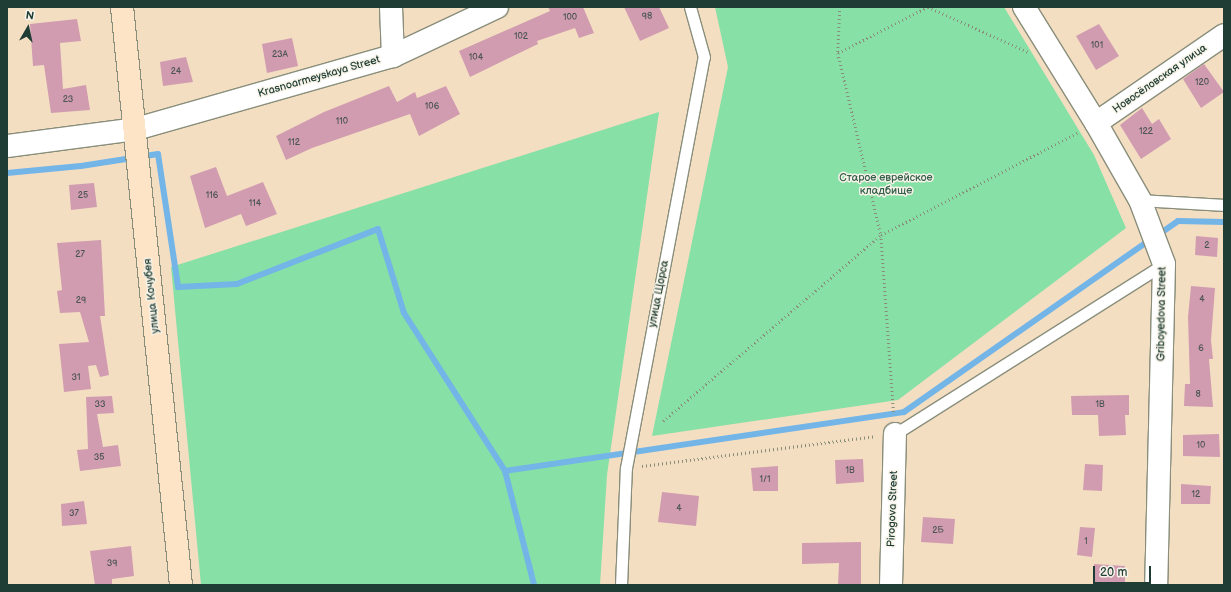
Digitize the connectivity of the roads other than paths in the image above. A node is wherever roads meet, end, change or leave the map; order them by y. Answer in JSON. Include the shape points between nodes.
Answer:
{"nodes":[{"id":1,"x":122,"y":7,"type":"edge"},
{"id":2,"x":390,"y":7,"type":"edge"},
{"id":3,"x":497,"y":7,"type":"edge"},
{"id":4,"x":690,"y":7,"type":"edge"},
{"id":5,"x":1024,"y":7,"type":"edge"},
{"id":6,"x":1224,"y":35,"type":"edge"},
{"id":7,"x":393,"y":56,"type":"junction"},
{"id":8,"x":1096,"y":123,"type":"junction"},
{"id":9,"x":136,"y":129,"type":"junction"},
{"id":10,"x":7,"y":146,"type":"edge"},
{"id":11,"x":1140,"y":200,"type":"junction"},
{"id":12,"x":1224,"y":205,"type":"edge"},
{"id":13,"x":1164,"y":264,"type":"junction"},
{"id":14,"x":895,"y":434,"type":"joint"},
{"id":15,"x":181,"y":585,"type":"edge"},
{"id":16,"x":621,"y":585,"type":"edge"},
{"id":17,"x":891,"y":585,"type":"edge"},
{"id":18,"x":1156,"y":585,"type":"edge"}],
"edges":[{"from":1,"to":9,"type":"main road","name":"улица Кочубея"},
{"from":2,"to":7,"type":"street"},
{"from":3,"to":7,"type":"street","name":"Krasnoarmeyskaya Street"},
{"from":4,"to":16,"type":"lane","name":"улица Щорса","via":[[704,57],[626,468]]},
{"from":5,"to":8,"type":"street","name":"Griboyedova Street"},
{"from":6,"to":8,"type":"street","name":"Новосёловская улица"},
{"from":7,"to":9,"type":"street","name":"Krasnoarmeyskaya Street"},
{"from":8,"to":11,"type":"street","name":"Griboyedova Street"},
{"from":9,"to":10,"type":"street","name":"Krasnoarmeyskaya Street"},
{"from":9,"to":15,"type":"main road","name":"улица Кочубея"},
{"from":11,"to":12,"type":"lane"},
{"from":11,"to":13,"type":"street","name":"Griboyedova Street"},
{"from":13,"to":14,"type":"lane"},
{"from":13,"to":18,"type":"street","name":"Griboyedova Street"},
{"from":14,"to":17,"type":"street","name":"Pirogova Street"}]}
